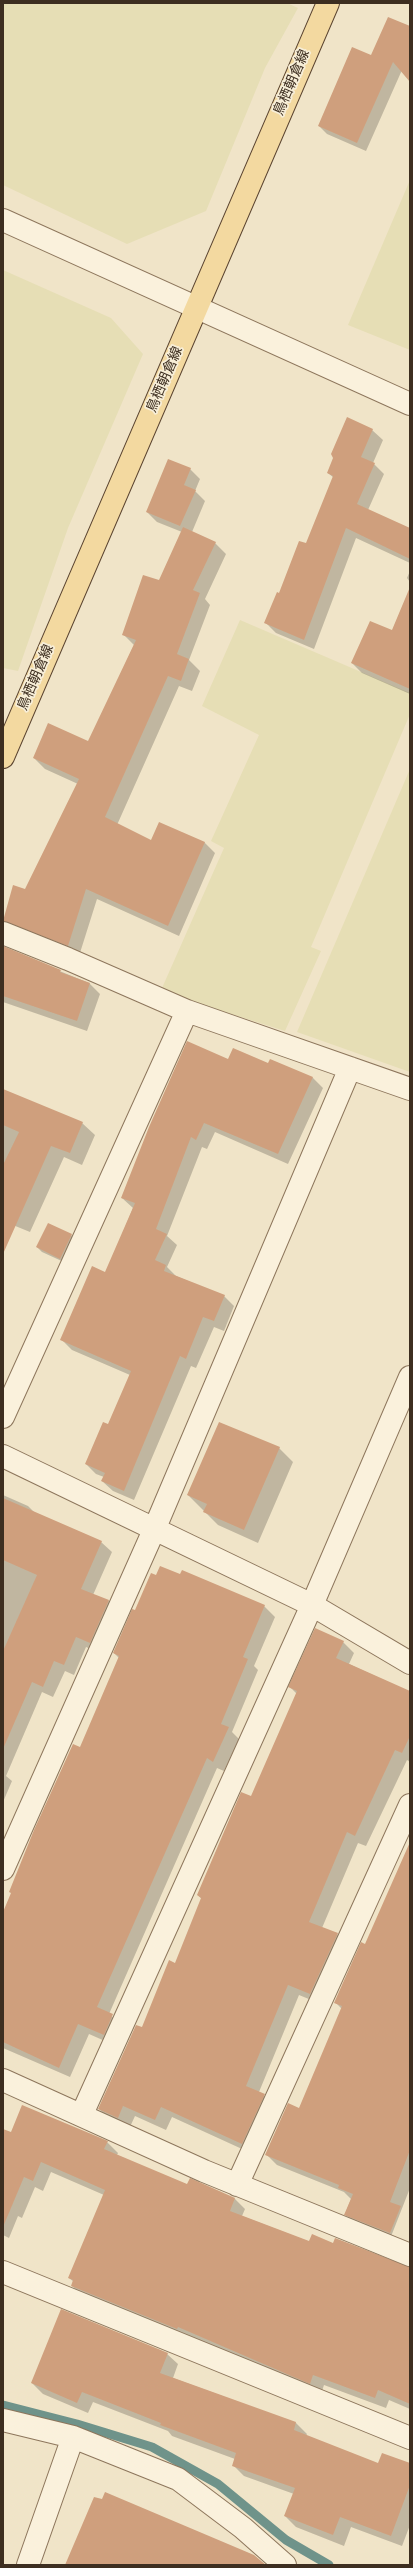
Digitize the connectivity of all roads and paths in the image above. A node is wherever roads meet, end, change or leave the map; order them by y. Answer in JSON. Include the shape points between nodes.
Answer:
{"nodes":[{"id":1,"x":328,"y":3,"type":"edge"},
{"id":2,"x":3,"y":220,"type":"edge"},
{"id":3,"x":197,"y":308,"type":"junction"},
{"id":4,"x":410,"y":404,"type":"edge"},
{"id":5,"x":3,"y":757,"type":"edge"},
{"id":6,"x":3,"y":933,"type":"edge"},
{"id":7,"x":187,"y":1011,"type":"junction"},
{"id":8,"x":350,"y":1068,"type":"junction"},
{"id":9,"x":410,"y":1089,"type":"edge"},
{"id":10,"x":410,"y":1377,"type":"edge"},
{"id":11,"x":3,"y":1417,"type":"edge"},
{"id":12,"x":3,"y":1456,"type":"edge"},
{"id":13,"x":154,"y":1530,"type":"junction"},
{"id":14,"x":312,"y":1604,"type":"junction"},
{"id":15,"x":410,"y":1663,"type":"edge"},
{"id":16,"x":410,"y":1805,"type":"edge"},
{"id":17,"x":3,"y":1869,"type":"edge"},
{"id":18,"x":3,"y":2080,"type":"edge"},
{"id":19,"x":82,"y":2114,"type":"junction"},
{"id":20,"x":237,"y":2185,"type":"junction"},
{"id":21,"x":409,"y":2251,"type":"edge"},
{"id":22,"x":3,"y":2272,"type":"edge"},
{"id":23,"x":3,"y":2420,"type":"edge"},
{"id":24,"x":72,"y":2438,"type":"junction"},
{"id":25,"x":410,"y":2438,"type":"edge"},
{"id":26,"x":28,"y":2565,"type":"edge"},
{"id":27,"x":285,"y":2565,"type":"edge"}],
"edges":[{"from":1,"to":3,"type":"main road","name":"鳥栖朝倉線"},
{"from":2,"to":3,"type":"street"},
{"from":3,"to":4,"type":"street"},
{"from":3,"to":5,"type":"main road","name":"鳥栖朝倉線"},
{"from":6,"to":7,"type":"street","via":[[68,958]]},
{"from":7,"to":8,"type":"street"},
{"from":7,"to":11,"type":"street"},
{"from":8,"to":9,"type":"street"},
{"from":8,"to":13,"type":"street"},
{"from":10,"to":14,"type":"street"},
{"from":12,"to":13,"type":"street"},
{"from":13,"to":14,"type":"street"},
{"from":13,"to":17,"type":"street"},
{"from":14,"to":15,"type":"street"},
{"from":14,"to":19,"type":"street"},
{"from":16,"to":20,"type":"street"},
{"from":18,"to":19,"type":"street"},
{"from":19,"to":20,"type":"street"},
{"from":20,"to":21,"type":"street"},
{"from":22,"to":25,"type":"street"},
{"from":23,"to":24,"type":"street"},
{"from":24,"to":26,"type":"street"},
{"from":24,"to":27,"type":"street","via":[[178,2479],[243,2528]]}]}
